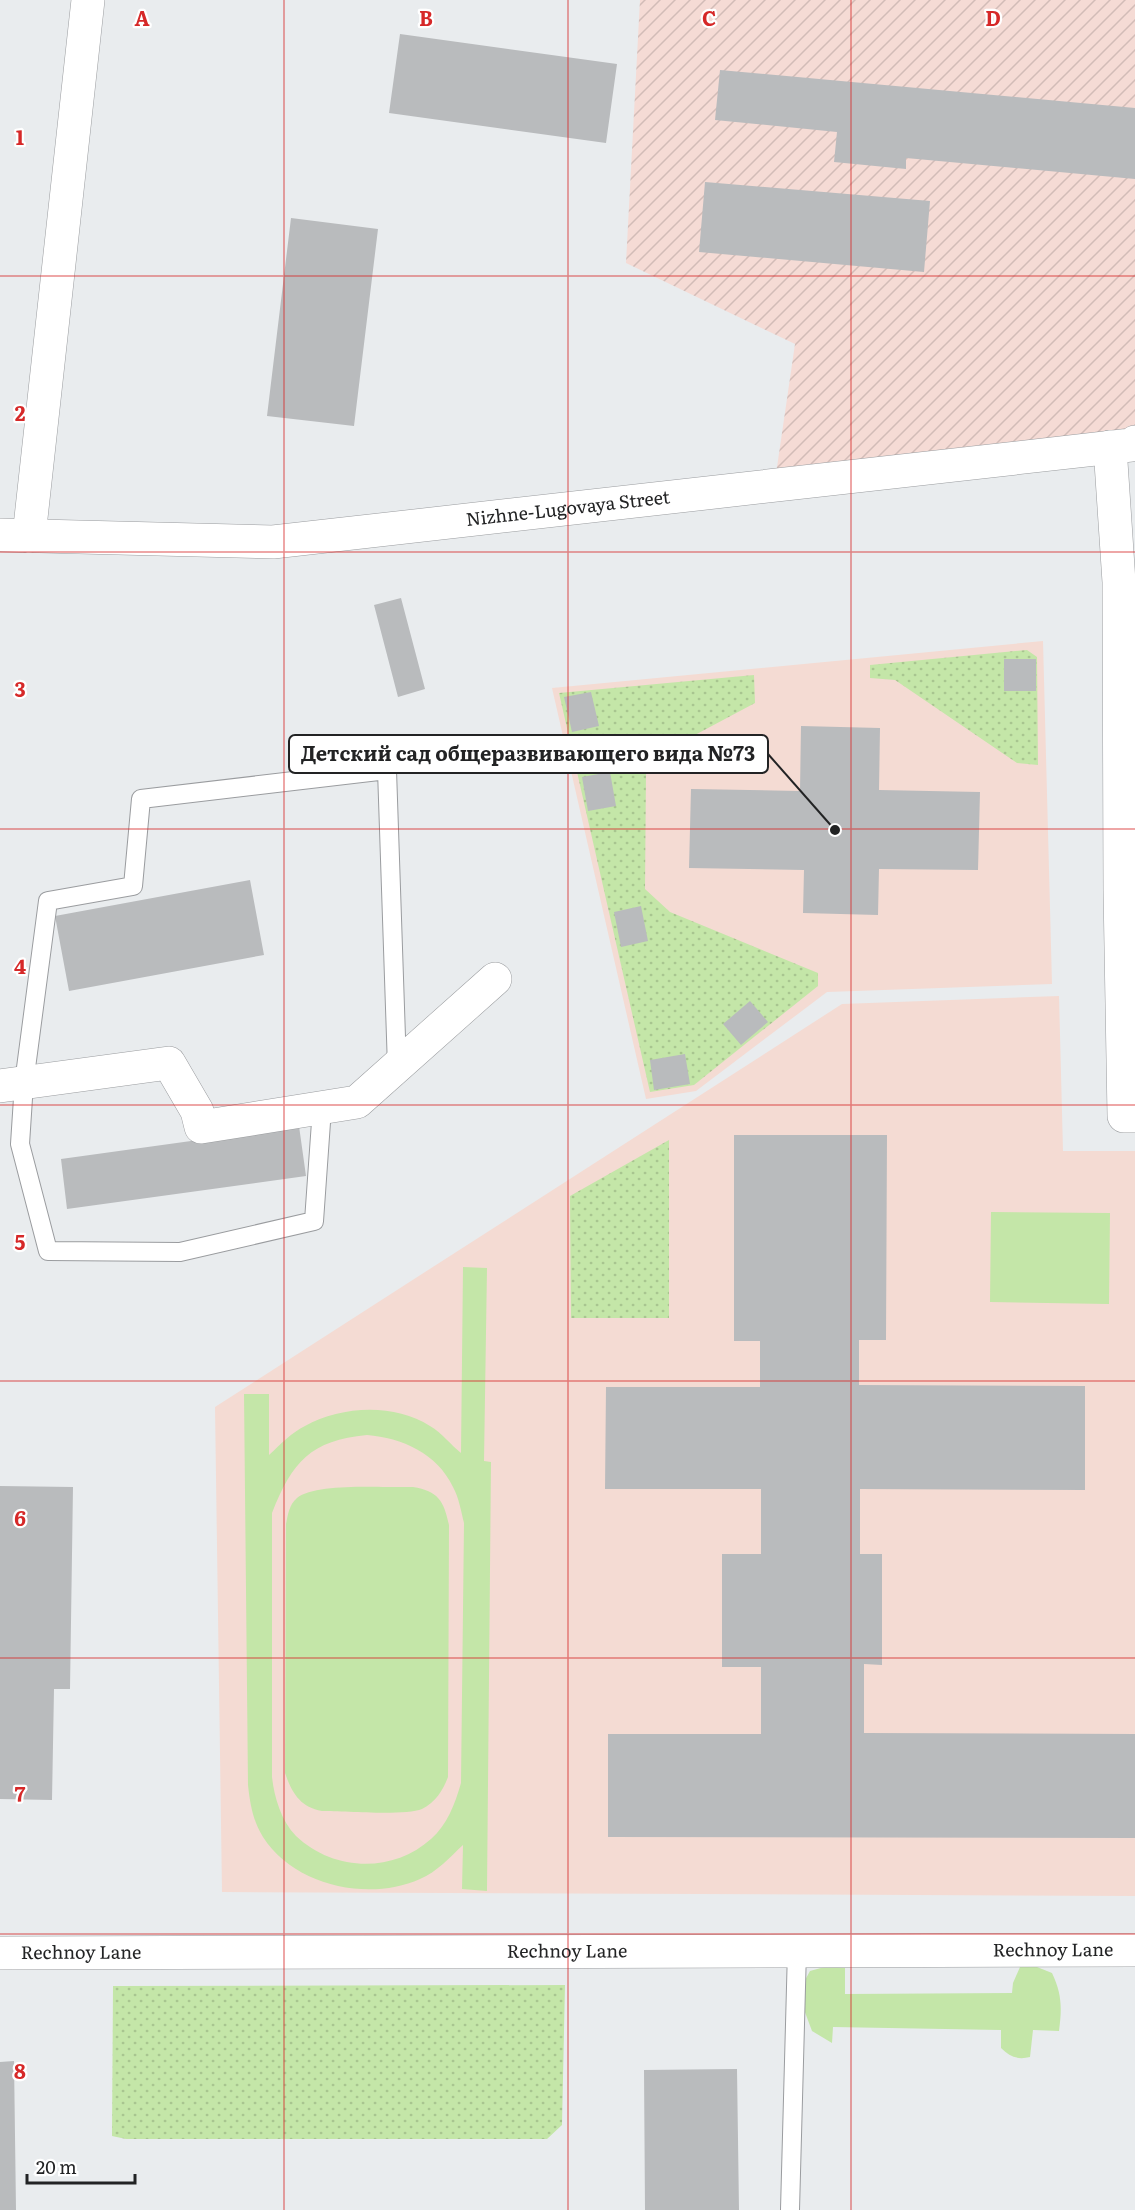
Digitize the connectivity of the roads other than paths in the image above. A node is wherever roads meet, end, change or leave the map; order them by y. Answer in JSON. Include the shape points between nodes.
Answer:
{"nodes":[{"id":1,"x":88,"y":0,"type":"edge"},
{"id":2,"x":1123,"y":445,"type":"edge"},
{"id":3,"x":15,"y":536,"type":"edge"},
{"id":4,"x":495,"y":979,"type":"dead end"},
{"id":5,"x":397,"y":1067,"type":"junction"},
{"id":6,"x":12,"y":1084,"type":"edge"},
{"id":7,"x":322,"y":1108,"type":"junction"},
{"id":8,"x":1135,"y":1116,"type":"edge"},
{"id":9,"x":796,"y":1950,"type":"junction"},
{"id":10,"x":1135,"y":1950,"type":"edge"},
{"id":11,"x":0,"y":1953,"type":"edge"},
{"id":12,"x":790,"y":2210,"type":"edge"}],
"edges":[{"from":1,"to":3,"type":"street"},
{"from":2,"to":3,"type":"street","name":"Nizhne-Lugovaya Street","via":[[273,542]]},
{"from":2,"to":8,"type":"street","via":[[1119,582],[1124,1116]]},
{"from":4,"to":5,"type":"street"},
{"from":5,"to":6,"type":"lane","via":[[387,770],[141,799],[133,886],[48,901]]},
{"from":5,"to":7,"type":"street","via":[[357,1102]]},
{"from":6,"to":7,"type":"street","via":[[169,1063],[197,1111],[201,1126]]},
{"from":6,"to":7,"type":"lane","via":[[20,1143],[48,1251],[180,1252],[314,1221]]},
{"from":9,"to":10,"type":"street","name":"Rechnoy Lane"},
{"from":9,"to":11,"type":"street","name":"Rechnoy Lane"},
{"from":9,"to":12,"type":"lane"}]}
